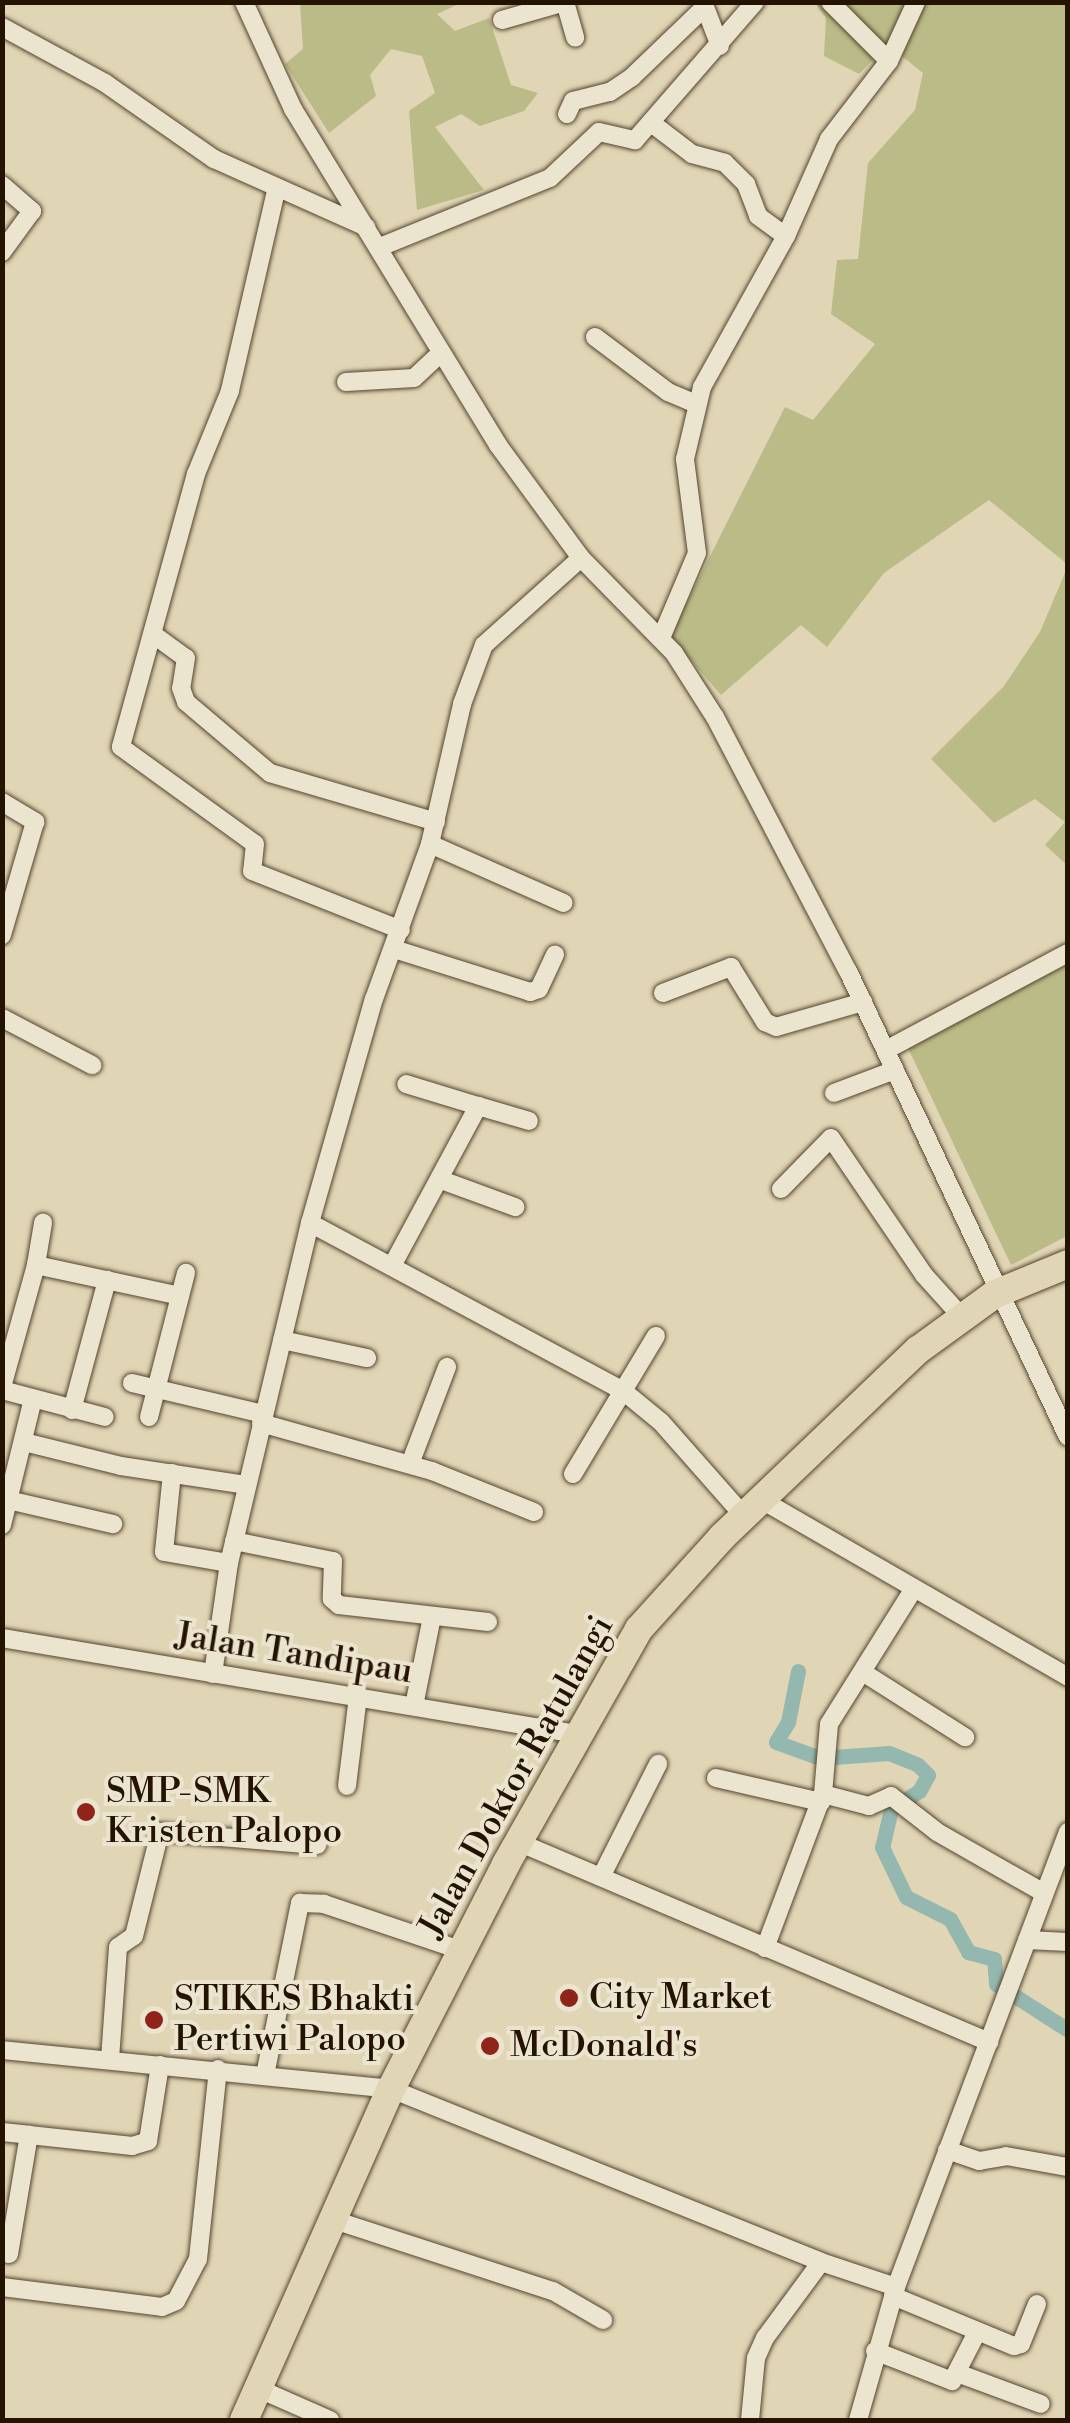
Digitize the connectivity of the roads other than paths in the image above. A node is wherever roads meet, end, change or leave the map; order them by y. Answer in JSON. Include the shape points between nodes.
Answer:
{"nodes":[{"id":1,"x":244,"y":2,"type":"edge"},
{"id":2,"x":565,"y":2,"type":"edge"},
{"id":3,"x":755,"y":2,"type":"edge"},
{"id":4,"x":830,"y":2,"type":"edge"},
{"id":5,"x":916,"y":2,"type":"edge"},
{"id":6,"x":704,"y":5,"type":"edge"},
{"id":7,"x":502,"y":20,"type":"dead end"},
{"id":8,"x":2,"y":27,"type":"edge"},
{"id":9,"x":575,"y":38,"type":"dead end"},
{"id":10,"x":720,"y":46,"type":"junction"},
{"id":11,"x":888,"y":60,"type":"junction"},
{"id":12,"x":566,"y":114,"type":"dead end"},
{"id":13,"x":654,"y":126,"type":"junction"},
{"id":14,"x":2,"y":185,"type":"edge"},
{"id":15,"x":276,"y":190,"type":"junction"},
{"id":16,"x":366,"y":226,"type":"junction"},
{"id":17,"x":786,"y":236,"type":"junction"},
{"id":18,"x":380,"y":248,"type":"junction"},
{"id":19,"x":2,"y":252,"type":"edge"},
{"id":20,"x":595,"y":336,"type":"dead end"},
{"id":21,"x":440,"y":354,"type":"junction"},
{"id":22,"x":346,"y":382,"type":"dead end"},
{"id":23,"x":696,"y":404,"type":"junction"},
{"id":24,"x":581,"y":558,"type":"junction"},
{"id":25,"x":154,"y":635,"type":"junction"},
{"id":26,"x":661,"y":638,"type":"junction"},
{"id":27,"x":2,"y":802,"type":"edge"},
{"id":28,"x":436,"y":822,"type":"junction"},
{"id":29,"x":430,"y":844,"type":"junction"},
{"id":30,"x":564,"y":903,"type":"dead end"},
{"id":31,"x":401,"y":930,"type":"junction"},
{"id":32,"x":2,"y":935,"type":"edge"},
{"id":33,"x":394,"y":949,"type":"junction"},
{"id":34,"x":1068,"y":952,"type":"edge"},
{"id":35,"x":555,"y":954,"type":"dead end"},
{"id":36,"x":662,"y":993,"type":"dead end"},
{"id":37,"x":863,"y":1002,"type":"junction"},
{"id":38,"x":2,"y":1018,"type":"edge"},
{"id":39,"x":886,"y":1050,"type":"junction"},
{"id":40,"x":92,"y":1064,"type":"dead end"},
{"id":41,"x":895,"y":1070,"type":"junction"},
{"id":42,"x":406,"y":1084,"type":"dead end"},
{"id":43,"x":834,"y":1094,"type":"dead end"},
{"id":44,"x":478,"y":1106,"type":"junction"},
{"id":45,"x":528,"y":1121,"type":"dead end"},
{"id":46,"x":444,"y":1181,"type":"junction"},
{"id":47,"x":780,"y":1188,"type":"dead end"},
{"id":48,"x":516,"y":1207,"type":"dead end"},
{"id":49,"x":43,"y":1223,"type":"dead end"},
{"id":50,"x":310,"y":1224,"type":"junction"},
{"id":51,"x":1068,"y":1264,"type":"edge"},
{"id":52,"x":36,"y":1265,"type":"junction"},
{"id":53,"x":392,"y":1266,"type":"junction"},
{"id":54,"x":186,"y":1273,"type":"dead end"},
{"id":55,"x":107,"y":1280,"type":"junction"},
{"id":56,"x":995,"y":1294,"type":"junction"},
{"id":57,"x":180,"y":1296,"type":"junction"},
{"id":58,"x":962,"y":1316,"type":"junction"},
{"id":59,"x":656,"y":1336,"type":"dead end"},
{"id":60,"x":282,"y":1340,"type":"junction"},
{"id":61,"x":367,"y":1358,"type":"dead end"},
{"id":62,"x":448,"y":1367,"type":"dead end"},
{"id":63,"x":132,"y":1384,"type":"dead end"},
{"id":64,"x":2,"y":1388,"type":"edge"},
{"id":65,"x":158,"y":1388,"type":"junction"},
{"id":66,"x":622,"y":1390,"type":"junction"},
{"id":67,"x":33,"y":1399,"type":"junction"},
{"id":68,"x":72,"y":1410,"type":"junction"},
{"id":69,"x":149,"y":1417,"type":"dead end"},
{"id":70,"x":105,"y":1418,"type":"dead end"},
{"id":71,"x":262,"y":1419,"type":"junction"},
{"id":72,"x":1065,"y":1425,"type":"edge"},
{"id":73,"x":24,"y":1442,"type":"junction"},
{"id":74,"x":410,"y":1464,"type":"junction"},
{"id":75,"x":172,"y":1474,"type":"junction"},
{"id":76,"x":573,"y":1474,"type":"dead end"},
{"id":77,"x":246,"y":1484,"type":"junction"},
{"id":78,"x":8,"y":1500,"type":"junction"},
{"id":79,"x":752,"y":1507,"type":"junction"},
{"id":80,"x":534,"y":1512,"type":"dead end"},
{"id":81,"x":112,"y":1524,"type":"dead end"},
{"id":82,"x":2,"y":1525,"type":"edge"},
{"id":83,"x":234,"y":1541,"type":"junction"},
{"id":84,"x":229,"y":1564,"type":"junction"},
{"id":85,"x":913,"y":1590,"type":"junction"},
{"id":86,"x":432,"y":1616,"type":"junction"},
{"id":87,"x":488,"y":1622,"type":"dead end"},
{"id":88,"x":2,"y":1638,"type":"edge"},
{"id":89,"x":864,"y":1673,"type":"junction"},
{"id":90,"x":213,"y":1674,"type":"junction"},
{"id":91,"x":1068,"y":1677,"type":"edge"},
{"id":92,"x":358,"y":1697,"type":"junction"},
{"id":93,"x":414,"y":1706,"type":"junction"},
{"id":94,"x":576,"y":1734,"type":"junction"},
{"id":95,"x":965,"y":1737,"type":"dead end"},
{"id":96,"x":658,"y":1764,"type":"dead end"},
{"id":97,"x":716,"y":1778,"type":"dead end"},
{"id":98,"x":347,"y":1786,"type":"dead end"},
{"id":99,"x":822,"y":1798,"type":"junction"},
{"id":100,"x":1068,"y":1831,"type":"edge"},
{"id":101,"x":518,"y":1842,"type":"junction"},
{"id":102,"x":317,"y":1845,"type":"dead end"},
{"id":103,"x":601,"y":1877,"type":"junction"},
{"id":104,"x":1044,"y":1893,"type":"junction"},
{"id":105,"x":1027,"y":1940,"type":"junction"},
{"id":106,"x":1068,"y":1942,"type":"edge"},
{"id":107,"x":765,"y":1948,"type":"junction"},
{"id":108,"x":463,"y":1951,"type":"junction"},
{"id":109,"x":989,"y":2042,"type":"junction"},
{"id":110,"x":2,"y":2050,"type":"edge"},
{"id":111,"x":110,"y":2060,"type":"junction"},
{"id":112,"x":160,"y":2065,"type":"junction"},
{"id":113,"x":218,"y":2069,"type":"junction"},
{"id":114,"x":265,"y":2075,"type":"junction"},
{"id":115,"x":391,"y":2089,"type":"junction"},
{"id":116,"x":2,"y":2132,"type":"edge"},
{"id":117,"x":29,"y":2135,"type":"junction"},
{"id":118,"x":947,"y":2150,"type":"junction"},
{"id":119,"x":1068,"y":2166,"type":"edge"},
{"id":120,"x":334,"y":2220,"type":"junction"},
{"id":121,"x":9,"y":2254,"type":"dead end"},
{"id":122,"x":821,"y":2262,"type":"junction"},
{"id":123,"x":2,"y":2287,"type":"edge"},
{"id":124,"x":895,"y":2292,"type":"junction"},
{"id":125,"x":1037,"y":2304,"type":"dead end"},
{"id":126,"x":603,"y":2320,"type":"dead end"},
{"id":127,"x":976,"y":2334,"type":"junction"},
{"id":128,"x":875,"y":2351,"type":"junction"},
{"id":129,"x":960,"y":2374,"type":"junction"},
{"id":130,"x":257,"y":2388,"type":"junction"},
{"id":131,"x":1041,"y":2404,"type":"dead end"},
{"id":132,"x":244,"y":2420,"type":"edge"},
{"id":133,"x":330,"y":2420,"type":"edge"},
{"id":134,"x":750,"y":2420,"type":"edge"},
{"id":135,"x":858,"y":2420,"type":"edge"}],
"edges":[{"from":1,"to":16,"type":"street","via":[[294,109]]},
{"from":2,"to":7,"type":"street"},
{"from":2,"to":9,"type":"street"},
{"from":3,"to":10,"type":"street"},
{"from":4,"to":11,"type":"street"},
{"from":5,"to":11,"type":"street"},
{"from":6,"to":10,"type":"street"},
{"from":6,"to":12,"type":"street","via":[[632,77],[610,92],[572,100]]},
{"from":8,"to":15,"type":"street","via":[[104,83],[190,146]]},
{"from":10,"to":13,"type":"street"},
{"from":11,"to":17,"type":"street","via":[[829,139]]},
{"from":13,"to":17,"type":"street","via":[[692,154],[725,162],[746,184],[758,216]]},
{"from":13,"to":18,"type":"street","via":[[632,141],[599,132],[550,178]]},
{"from":14,"to":19,"type":"street","via":[[32,211]]},
{"from":15,"to":16,"type":"street"},
{"from":15,"to":25,"type":"street","via":[[230,391],[196,474]]},
{"from":16,"to":18,"type":"street"},
{"from":17,"to":23,"type":"street"},
{"from":18,"to":21,"type":"street"},
{"from":20,"to":23,"type":"street","via":[[668,392]]},
{"from":21,"to":22,"type":"street","via":[[414,378]]},
{"from":21,"to":24,"type":"street"},
{"from":23,"to":26,"type":"street","via":[[685,478],[698,549]]},
{"from":24,"to":26,"type":"street"},
{"from":24,"to":28,"type":"street","via":[[484,645],[462,704]]},
{"from":25,"to":28,"type":"street","via":[[186,658],[186,702],[270,774]]},
{"from":25,"to":31,"type":"street","via":[[125,720],[122,752],[255,844],[252,871]]},
{"from":26,"to":37,"type":"street","via":[[715,717]]},
{"from":27,"to":32,"type":"street","via":[[35,822]]},
{"from":28,"to":29,"type":"street"},
{"from":29,"to":30,"type":"street"},
{"from":29,"to":31,"type":"street"},
{"from":31,"to":33,"type":"street"},
{"from":33,"to":35,"type":"street","via":[[530,992],[538,989]]},
{"from":33,"to":50,"type":"street"},
{"from":34,"to":39,"type":"street"},
{"from":36,"to":37,"type":"street","via":[[731,967],[765,1022],[776,1028]]},
{"from":37,"to":39,"type":"street"},
{"from":38,"to":40,"type":"street"},
{"from":39,"to":41,"type":"street"},
{"from":41,"to":43,"type":"street"},
{"from":41,"to":56,"type":"street"},
{"from":42,"to":44,"type":"street"},
{"from":44,"to":45,"type":"street"},
{"from":44,"to":46,"type":"street"},
{"from":46,"to":48,"type":"street"},
{"from":46,"to":53,"type":"street"},
{"from":47,"to":58,"type":"street","via":[[832,1138],[924,1276]]},
{"from":49,"to":52,"type":"street"},
{"from":50,"to":53,"type":"street"},
{"from":50,"to":60,"type":"street"},
{"from":51,"to":56,"type":"highway","name":"Jalan Doktor Ratulangi"},
{"from":52,"to":55,"type":"street"},
{"from":52,"to":64,"type":"street"},
{"from":53,"to":66,"type":"street"},
{"from":54,"to":57,"type":"street"},
{"from":55,"to":57,"type":"street"},
{"from":55,"to":68,"type":"street"},
{"from":56,"to":58,"type":"highway","name":"Jalan Doktor Ratulangi"},
{"from":56,"to":72,"type":"street"},
{"from":57,"to":65,"type":"street"},
{"from":58,"to":79,"type":"highway","name":"Jalan Doktor Ratulangi"},
{"from":59,"to":66,"type":"street"},
{"from":60,"to":61,"type":"street"},
{"from":60,"to":71,"type":"street"},
{"from":62,"to":74,"type":"street"},
{"from":63,"to":65,"type":"street"},
{"from":64,"to":67,"type":"street"},
{"from":65,"to":69,"type":"street"},
{"from":65,"to":71,"type":"street"},
{"from":66,"to":76,"type":"street"},
{"from":66,"to":79,"type":"street"},
{"from":67,"to":68,"type":"street"},
{"from":67,"to":73,"type":"street"},
{"from":68,"to":70,"type":"street"},
{"from":71,"to":74,"type":"street"},
{"from":71,"to":77,"type":"street"},
{"from":73,"to":75,"type":"street"},
{"from":73,"to":78,"type":"street"},
{"from":74,"to":80,"type":"street"},
{"from":75,"to":77,"type":"street"},
{"from":75,"to":84,"type":"street","via":[[164,1552]]},
{"from":77,"to":83,"type":"street"},
{"from":78,"to":81,"type":"street"},
{"from":78,"to":82,"type":"street"},
{"from":79,"to":85,"type":"street"},
{"from":79,"to":94,"type":"highway","name":"Jalan Doktor Ratulangi","via":[[647,1618]]},
{"from":83,"to":84,"type":"street"},
{"from":83,"to":86,"type":"street","via":[[332,1561],[332,1600],[339,1605]]},
{"from":84,"to":90,"type":"street"},
{"from":85,"to":89,"type":"street"},
{"from":85,"to":91,"type":"street"},
{"from":86,"to":87,"type":"street"},
{"from":86,"to":93,"type":"street"},
{"from":88,"to":90,"type":"street","name":"Jalan Tandipau"},
{"from":89,"to":95,"type":"street"},
{"from":89,"to":99,"type":"street","via":[[830,1724]]},
{"from":90,"to":92,"type":"street","name":"Jalan Tandipau"},
{"from":92,"to":93,"type":"street","name":"Jalan Tandipau"},
{"from":92,"to":98,"type":"street"},
{"from":93,"to":94,"type":"street","name":"Jalan Tandipau"},
{"from":94,"to":101,"type":"highway","name":"Jalan Doktor Ratulangi"},
{"from":96,"to":103,"type":"street"},
{"from":97,"to":99,"type":"street"},
{"from":99,"to":104,"type":"street","via":[[869,1806],[891,1796],[958,1845]]},
{"from":99,"to":107,"type":"street"},
{"from":100,"to":104,"type":"street"},
{"from":101,"to":103,"type":"street"},
{"from":101,"to":108,"type":"highway","name":"Jalan Doktor Ratulangi"},
{"from":102,"to":111,"type":"street","via":[[160,1832],[134,1936],[118,1947]]},
{"from":103,"to":107,"type":"street"},
{"from":104,"to":105,"type":"street"},
{"from":105,"to":106,"type":"street"},
{"from":105,"to":109,"type":"street"},
{"from":107,"to":109,"type":"street"},
{"from":108,"to":114,"type":"street","via":[[324,1904],[300,1903]]},
{"from":108,"to":115,"type":"highway","name":"Jalan Doktor Ratulangi"},
{"from":109,"to":118,"type":"street"},
{"from":110,"to":111,"type":"street"},
{"from":111,"to":112,"type":"street"},
{"from":112,"to":113,"type":"street"},
{"from":112,"to":117,"type":"street","via":[[148,2142]]},
{"from":113,"to":114,"type":"street"},
{"from":113,"to":123,"type":"street","via":[[198,2259],[176,2301],[162,2307]]},
{"from":114,"to":115,"type":"street"},
{"from":115,"to":120,"type":"highway","name":"Jalan Doktor Ratulangi"},
{"from":115,"to":122,"type":"street"},
{"from":116,"to":117,"type":"street"},
{"from":117,"to":121,"type":"street"},
{"from":118,"to":119,"type":"street","via":[[978,2161],[1006,2156]]},
{"from":118,"to":124,"type":"street"},
{"from":120,"to":126,"type":"street","via":[[542,2287]]},
{"from":120,"to":130,"type":"highway","name":"Jalan Doktor Ratulangi"},
{"from":122,"to":124,"type":"street"},
{"from":122,"to":134,"type":"street","via":[[760,2348]]},
{"from":124,"to":127,"type":"street"},
{"from":124,"to":128,"type":"street"},
{"from":125,"to":127,"type":"street","via":[[1018,2346]]},
{"from":127,"to":129,"type":"street"},
{"from":128,"to":129,"type":"street","via":[[952,2381]]},
{"from":128,"to":135,"type":"street"},
{"from":129,"to":131,"type":"street"},
{"from":130,"to":132,"type":"highway","name":"Jalan Doktor Ratulangi"},
{"from":130,"to":133,"type":"street"}]}
